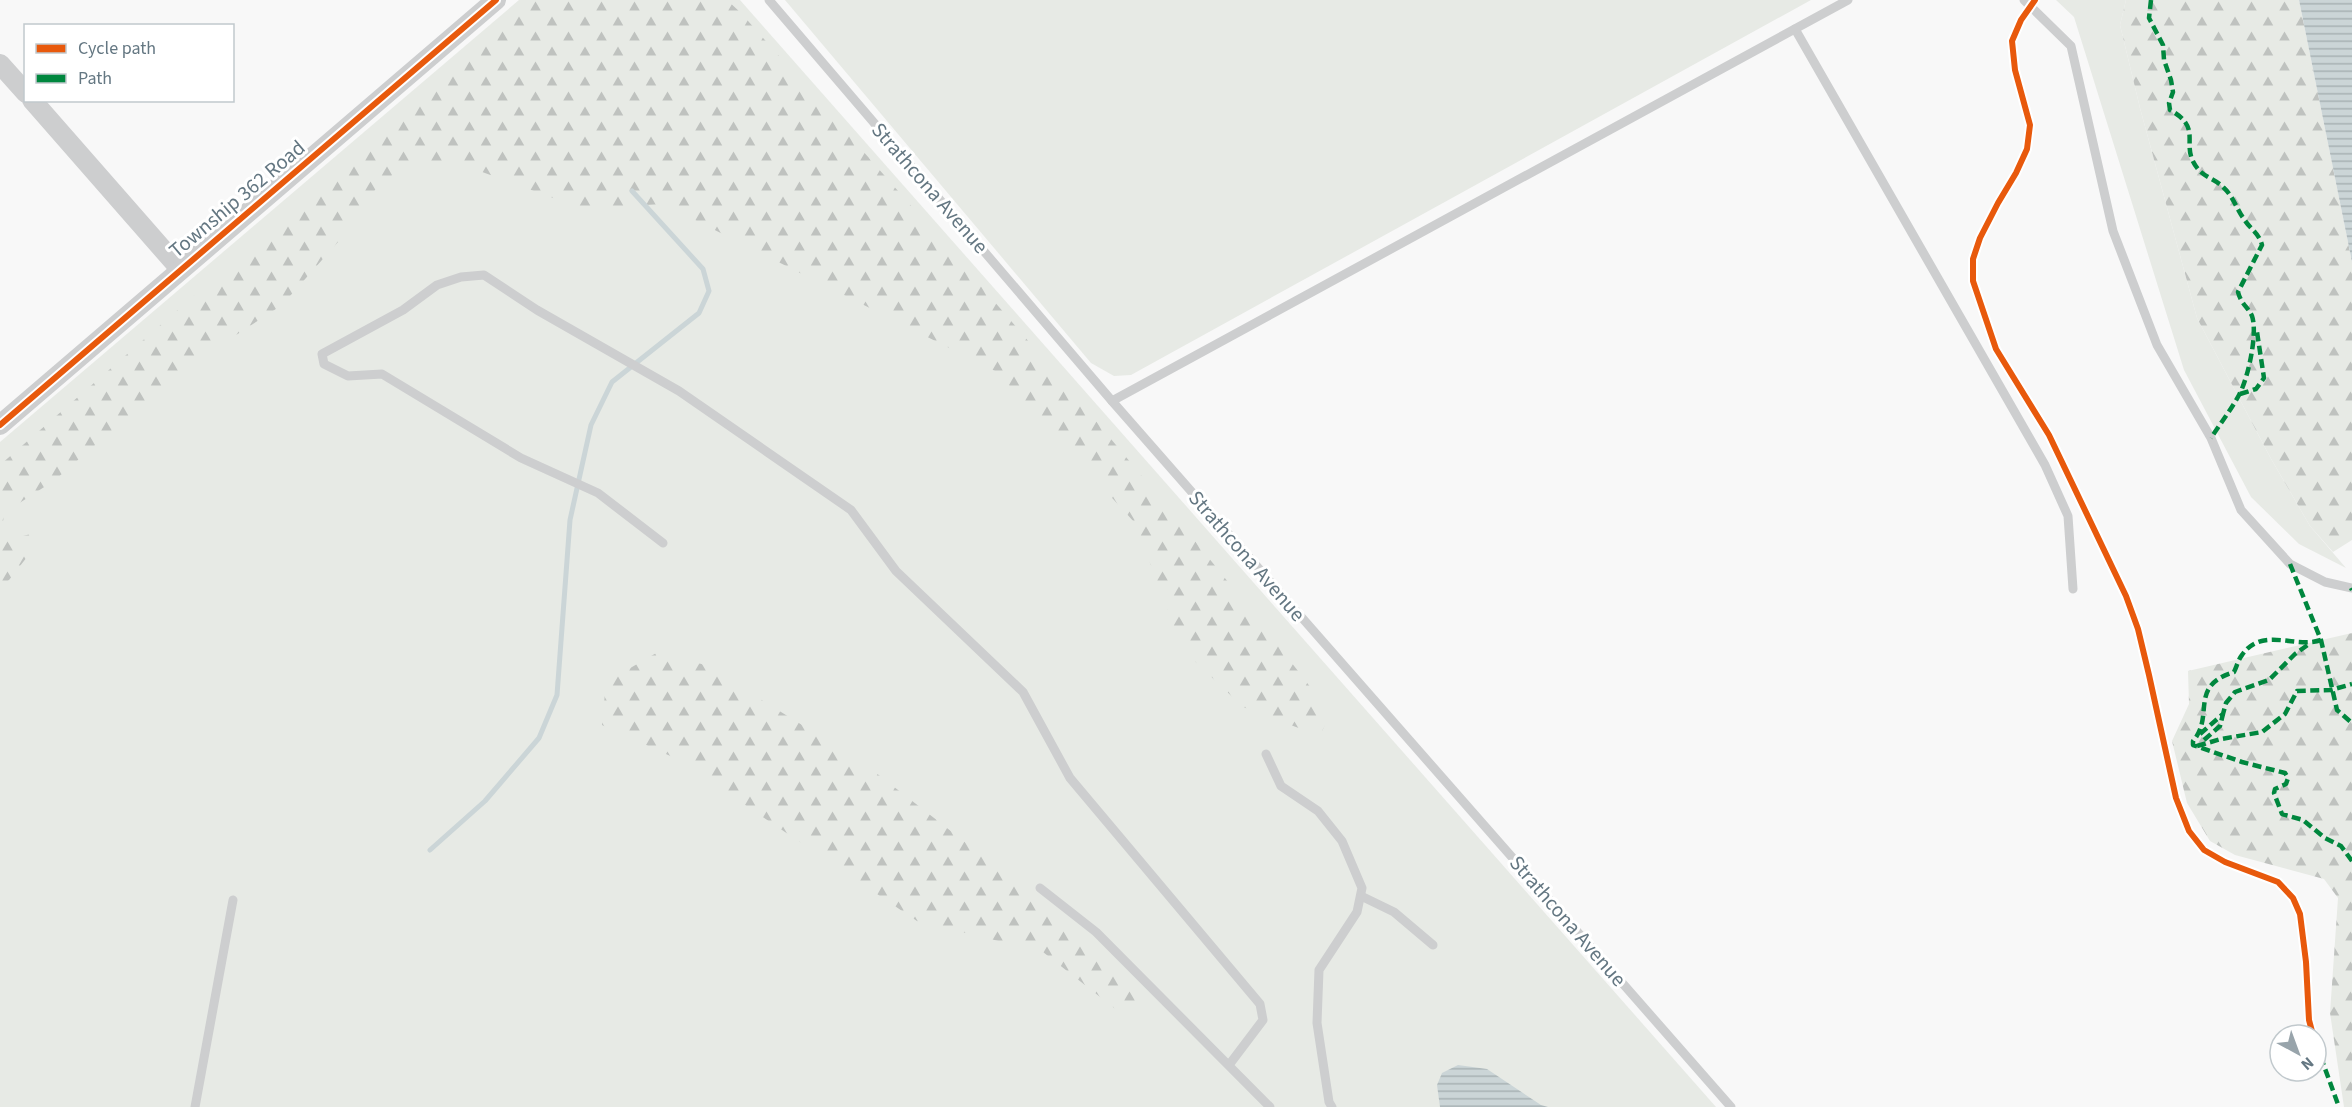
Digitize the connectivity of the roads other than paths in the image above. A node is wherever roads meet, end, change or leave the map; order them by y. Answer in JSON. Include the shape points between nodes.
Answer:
{"nodes":[{"id":1,"x":496,"y":0,"type":"edge"},
{"id":2,"x":769,"y":0,"type":"edge"},
{"id":3,"x":1848,"y":0,"type":"edge"},
{"id":4,"x":2024,"y":0,"type":"edge"},
{"id":5,"x":1795,"y":29,"type":"junction"},
{"id":6,"x":0,"y":64,"type":"edge"},
{"id":7,"x":24,"y":91,"type":"edge"},
{"id":8,"x":34,"y":102,"type":"edge"},
{"id":9,"x":180,"y":269,"type":"junction"},
{"id":10,"x":1112,"y":401,"type":"junction"},
{"id":11,"x":0,"y":424,"type":"edge"},
{"id":12,"x":663,"y":543,"type":"dead end"},
{"id":13,"x":2352,"y":588,"type":"edge"},
{"id":14,"x":2073,"y":590,"type":"dead end"},
{"id":15,"x":1266,"y":754,"type":"dead end"},
{"id":16,"x":1040,"y":888,"type":"dead end"},
{"id":17,"x":1360,"y":896,"type":"junction"},
{"id":18,"x":233,"y":900,"type":"dead end"},
{"id":19,"x":1433,"y":945,"type":"dead end"},
{"id":20,"x":1228,"y":1065,"type":"junction"},
{"id":21,"x":195,"y":1107,"type":"edge"},
{"id":22,"x":1270,"y":1107,"type":"edge"},
{"id":23,"x":1332,"y":1107,"type":"edge"},
{"id":24,"x":1731,"y":1107,"type":"edge"}],
"edges":[{"from":1,"to":9,"type":"street","name":"Township 362 Road"},
{"from":2,"to":10,"type":"lane","name":"Strathcona Avenue"},
{"from":3,"to":5,"type":"lane"},
{"from":4,"to":13,"type":"lane","via":[[2071,46],[2113,231],[2157,345],[2211,438],[2241,510],[2290,564],[2325,582]]},
{"from":5,"to":10,"type":"lane"},
{"from":5,"to":14,"type":"lane","via":[[2045,465],[2068,516]]},
{"from":6,"to":7,"type":"street"},
{"from":8,"to":9,"type":"street"},
{"from":9,"to":11,"type":"street","name":"Township 362 Road"},
{"from":10,"to":24,"type":"lane","name":"Strathcona Avenue"},
{"from":12,"to":20,"type":"lane","via":[[598,493],[521,458],[382,374],[348,376],[324,364],[322,354],[403,310],[437,285],[484,275],[679,391],[851,510],[896,571],[1023,692],[1070,778],[1260,1004],[1263,1020]]},
{"from":15,"to":17,"type":"lane","via":[[1281,786],[1318,811],[1342,841],[1362,888]]},
{"from":16,"to":20,"type":"lane","via":[[1096,932]]},
{"from":17,"to":19,"type":"lane","via":[[1394,912]]},
{"from":17,"to":23,"type":"lane","via":[[1357,912],[1318,970],[1317,1023]]},
{"from":18,"to":21,"type":"lane"},
{"from":20,"to":22,"type":"lane"}]}
